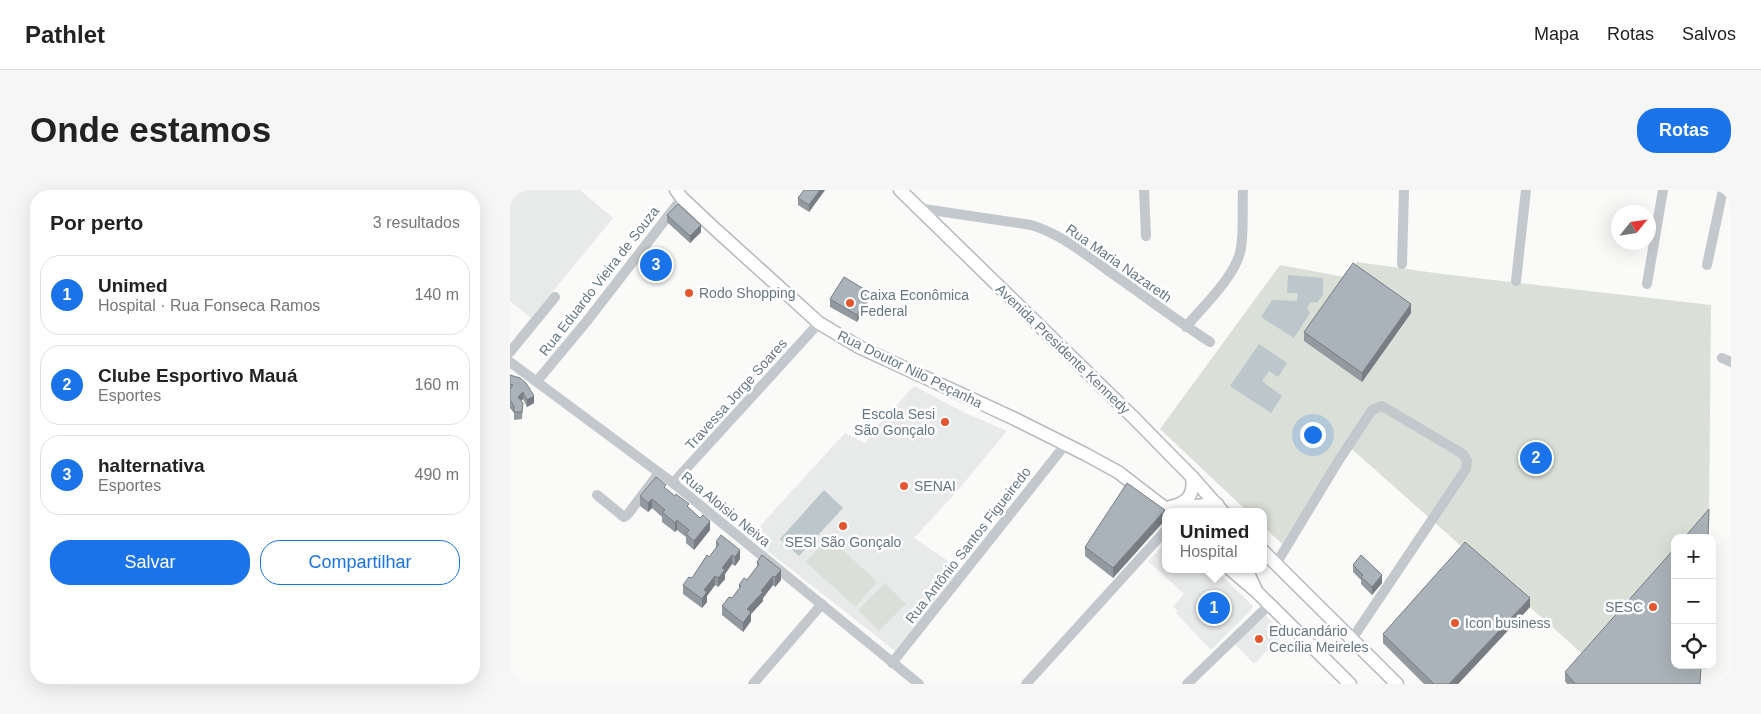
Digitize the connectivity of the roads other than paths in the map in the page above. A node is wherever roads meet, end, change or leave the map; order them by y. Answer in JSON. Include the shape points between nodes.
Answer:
{"nodes":[{"id":1,"x":900,"y":190,"type":"edge"},
{"id":2,"x":1144,"y":190,"type":"edge"},
{"id":3,"x":1243,"y":190,"type":"edge"},
{"id":4,"x":1404,"y":190,"type":"edge"},
{"id":5,"x":1526,"y":190,"type":"edge"},
{"id":6,"x":1663,"y":190,"type":"edge"},
{"id":7,"x":1723,"y":190,"type":"edge"},
{"id":8,"x":679,"y":194,"type":"edge"},
{"id":9,"x":917,"y":208,"type":"junction"},
{"id":10,"x":1146,"y":236,"type":"dead end"},
{"id":11,"x":1402,"y":264,"type":"dead end"},
{"id":12,"x":1707,"y":265,"type":"dead end"},
{"id":13,"x":1516,"y":281,"type":"dead end"},
{"id":14,"x":1647,"y":284,"type":"dead end"},
{"id":15,"x":555,"y":297,"type":"dead end"},
{"id":16,"x":819,"y":323,"type":"junction"},
{"id":17,"x":1186,"y":327,"type":"junction"},
{"id":18,"x":1210,"y":342,"type":"dead end"},
{"id":19,"x":510,"y":352,"type":"edge"},
{"id":20,"x":510,"y":362,"type":"edge"},
{"id":21,"x":537,"y":381,"type":"junction"},
{"id":22,"x":1065,"y":445,"type":"junction"},
{"id":23,"x":659,"y":473,"type":"junction"},
{"id":24,"x":1192,"y":477,"type":"junction"},
{"id":25,"x":673,"y":483,"type":"junction"},
{"id":26,"x":597,"y":495,"type":"dead end"},
{"id":27,"x":1165,"y":508,"type":"edge"},
{"id":28,"x":1172,"y":508,"type":"edge"},
{"id":29,"x":1192,"y":508,"type":"edge"},
{"id":30,"x":1220,"y":508,"type":"edge"},
{"id":31,"x":1162,"y":534,"type":"edge"},
{"id":32,"x":1267,"y":555,"type":"edge"},
{"id":33,"x":1276,"y":564,"type":"junction"},
{"id":34,"x":1235,"y":573,"type":"edge"},
{"id":35,"x":1248,"y":573,"type":"edge"},
{"id":36,"x":1256,"y":592,"type":"junction"},
{"id":37,"x":822,"y":604,"type":"junction"},
{"id":38,"x":1269,"y":605,"type":"junction"},
{"id":39,"x":1352,"y":639,"type":"junction"},
{"id":40,"x":892,"y":663,"type":"junction"},
{"id":41,"x":753,"y":684,"type":"edge"},
{"id":42,"x":919,"y":684,"type":"edge"},
{"id":43,"x":1026,"y":684,"type":"edge"},
{"id":44,"x":1187,"y":684,"type":"edge"},
{"id":45,"x":1350,"y":684,"type":"edge"},
{"id":46,"x":1397,"y":684,"type":"edge"}],
"edges":[{"from":1,"to":9,"type":"main road","name":"Avenida Presidente Kennedy"},
{"from":2,"to":10,"type":"street"},
{"from":3,"to":17,"type":"street","via":[[1238,261]]},
{"from":4,"to":11,"type":"street"},
{"from":5,"to":13,"type":"street"},
{"from":6,"to":14,"type":"street"},
{"from":7,"to":12,"type":"street"},
{"from":8,"to":16,"type":"main road","name":"Rua Doutor Nilo Peçanha"},
{"from":8,"to":21,"type":"street","name":"Rua Eduardo Vieira de Souza","via":[[587,320]]},
{"from":9,"to":17,"type":"street","name":"Rua Maria Nazareth","via":[[1031,224],[1048,230]]},
{"from":9,"to":24,"type":"main road","name":"Avenida Presidente Kennedy"},
{"from":15,"to":19,"type":"street"},
{"from":16,"to":22,"type":"main road","name":"Rua Doutor Nilo Peçanha","via":[[859,347]]},
{"from":16,"to":25,"type":"street","name":"Travessa Jorge Soares"},
{"from":17,"to":18,"type":"street","name":"Rua Maria Nazareth"},
{"from":20,"to":21,"type":"street","name":"Rua Aloisio Neiva"},
{"from":21,"to":23,"type":"street","name":"Rua Aloisio Neiva"},
{"from":22,"to":27,"type":"main road","name":"Rua Doutor Nilo Peçanha","via":[[1118,472]]},
{"from":22,"to":40,"type":"street","name":"Rua Antônio Santos Figueiredo"},
{"from":23,"to":25,"type":"street","name":"Rua Aloisio Neiva"},
{"from":23,"to":26,"type":"street","via":[[624,517]]},
{"from":24,"to":28,"type":"main road","via":[[1190,497]]},
{"from":24,"to":30,"type":"main road","name":"Avenida Presidente Kennedy"},
{"from":25,"to":37,"type":"street","name":"Rua Aloisio Neiva"},
{"from":29,"to":30,"type":"main road"},
{"from":31,"to":43,"type":"street"},
{"from":32,"to":33,"type":"main road"},
{"from":33,"to":39,"type":"main road"},
{"from":33,"to":39,"type":"street","via":[[1372,410],[1382,406],[1463,454],[1467,461],[1466,469]]},
{"from":34,"to":36,"type":"main road"},
{"from":35,"to":36,"type":"main road"},
{"from":36,"to":38,"type":"main road"},
{"from":37,"to":40,"type":"street","name":"Rua Aloisio Neiva"},
{"from":37,"to":41,"type":"street"},
{"from":38,"to":44,"type":"street"},
{"from":38,"to":45,"type":"main road"},
{"from":39,"to":46,"type":"main road"},
{"from":40,"to":42,"type":"street","name":"Rua Aloisio Neiva"}]}
